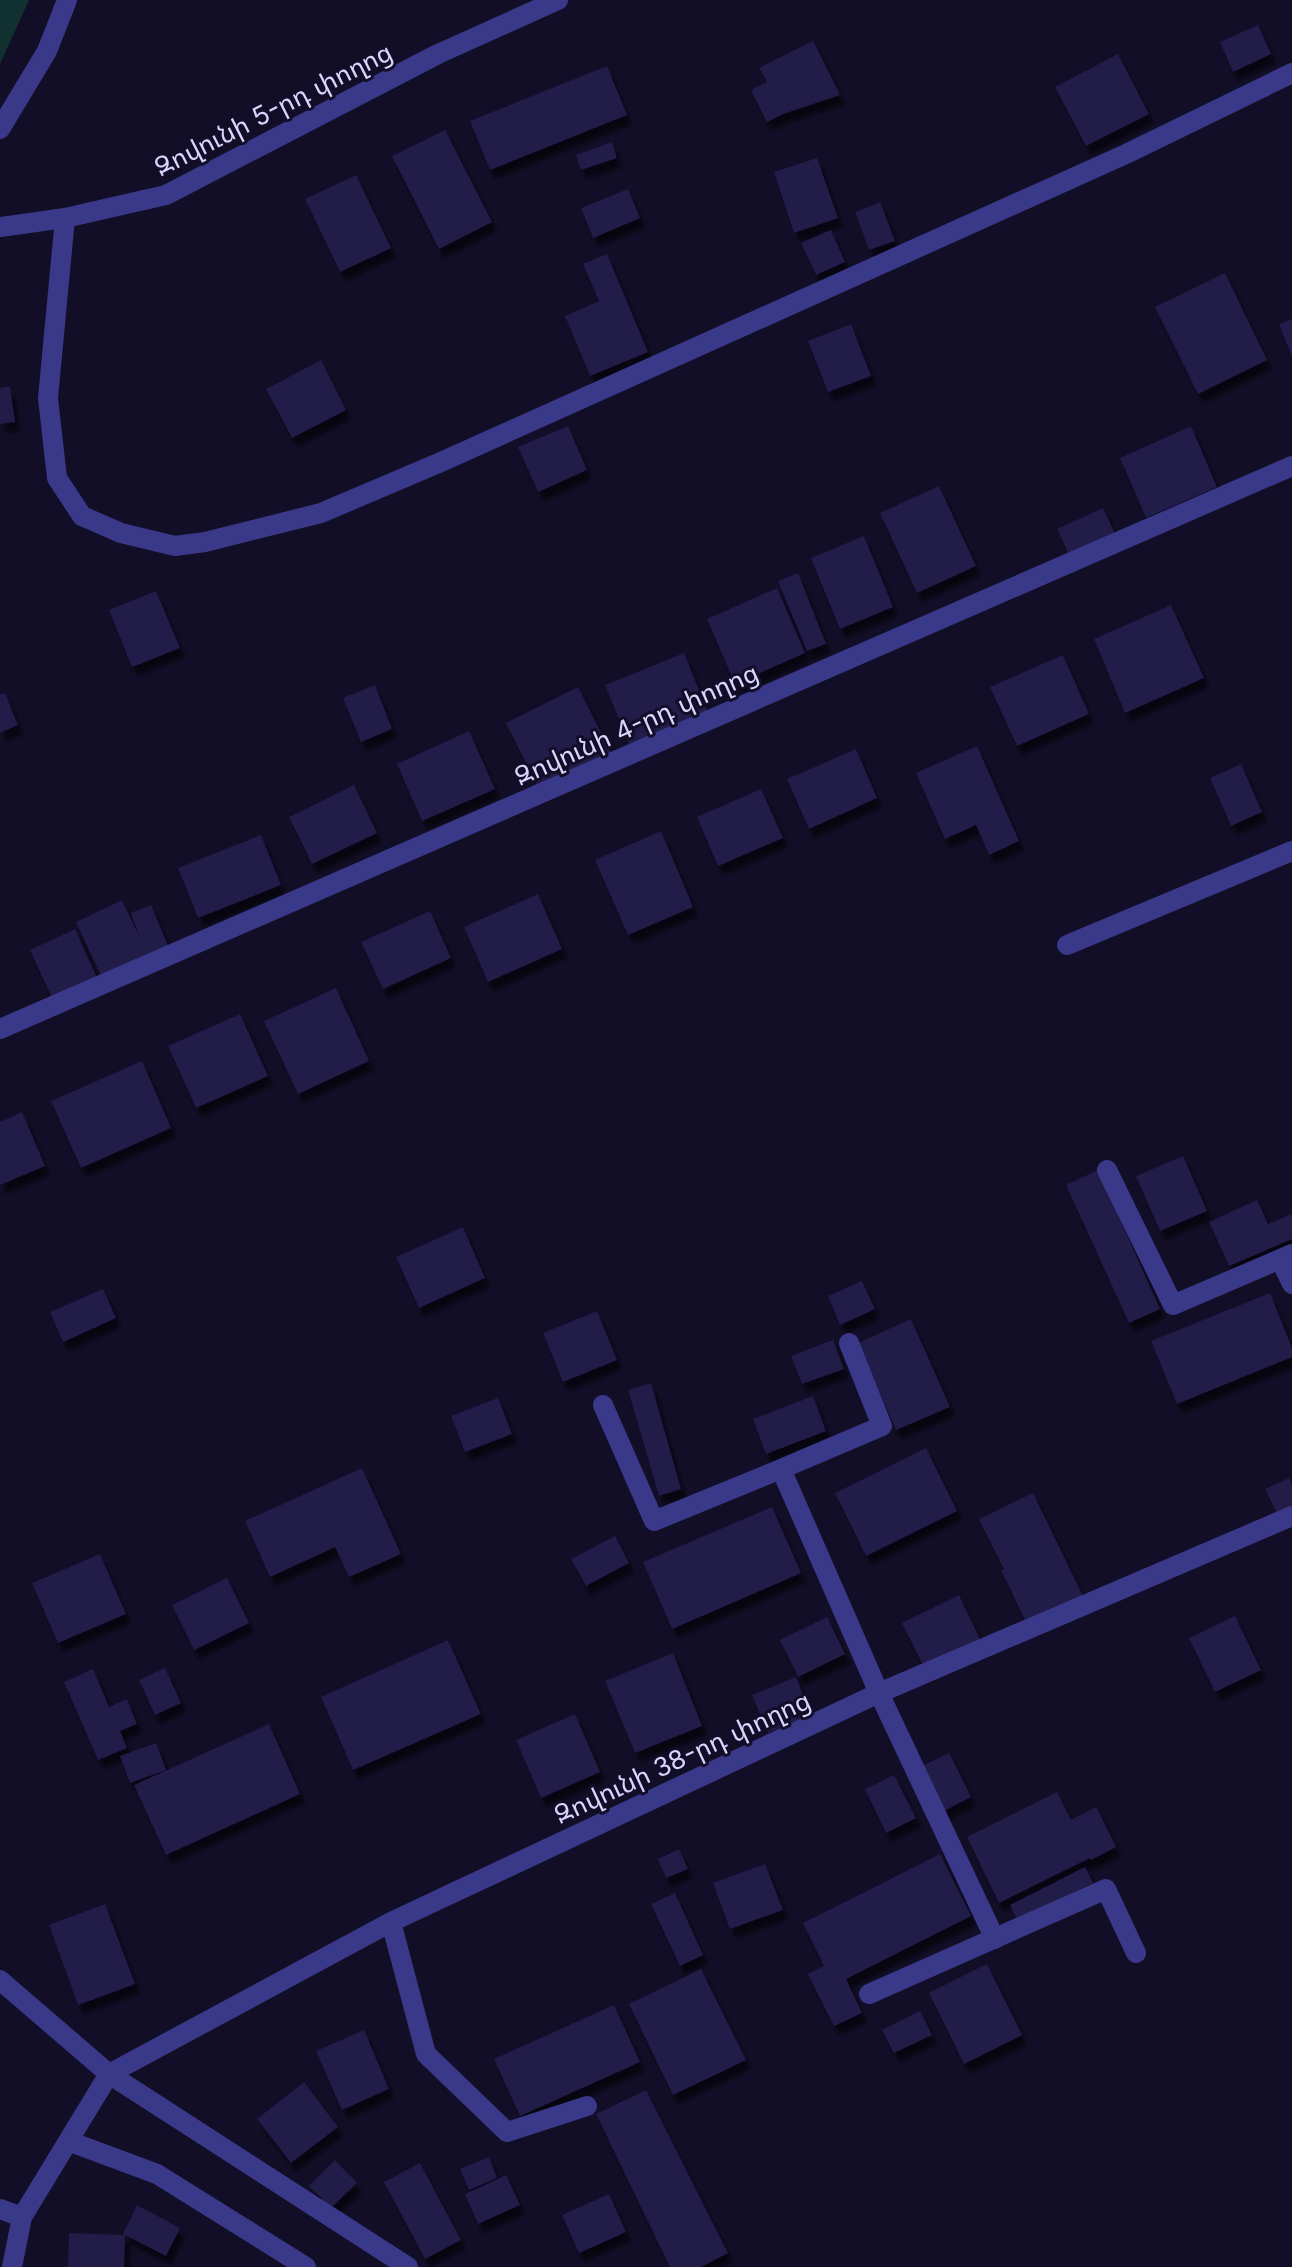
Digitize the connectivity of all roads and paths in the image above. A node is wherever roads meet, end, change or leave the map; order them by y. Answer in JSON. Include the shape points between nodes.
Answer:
{"nodes":[{"id":1,"x":67,"y":0,"type":"edge"},
{"id":2,"x":558,"y":0,"type":"edge"},
{"id":3,"x":1292,"y":73,"type":"edge"},
{"id":4,"x":0,"y":129,"type":"edge"},
{"id":5,"x":65,"y":218,"type":"junction"},
{"id":6,"x":0,"y":227,"type":"edge"},
{"id":7,"x":1292,"y":466,"type":"edge"},
{"id":8,"x":1292,"y":851,"type":"edge"},
{"id":9,"x":1067,"y":945,"type":"dead end"},
{"id":10,"x":0,"y":1029,"type":"edge"},
{"id":11,"x":1107,"y":1170,"type":"dead end"},
{"id":12,"x":1286,"y":1257,"type":"edge"},
{"id":13,"x":1292,"y":1284,"type":"edge"},
{"id":14,"x":849,"y":1343,"type":"dead end"},
{"id":15,"x":603,"y":1405,"type":"dead end"},
{"id":16,"x":781,"y":1469,"type":"junction"},
{"id":17,"x":1292,"y":1516,"type":"edge"},
{"id":18,"x":879,"y":1693,"type":"junction"},
{"id":19,"x":391,"y":1922,"type":"junction"},
{"id":20,"x":995,"y":1939,"type":"junction"},
{"id":21,"x":1136,"y":1953,"type":"dead end"},
{"id":22,"x":0,"y":1980,"type":"edge"},
{"id":23,"x":869,"y":1994,"type":"dead end"},
{"id":24,"x":109,"y":2074,"type":"junction"},
{"id":25,"x":587,"y":2106,"type":"dead end"},
{"id":26,"x":68,"y":2141,"type":"junction"},
{"id":27,"x":0,"y":2209,"type":"edge"},
{"id":28,"x":22,"y":2217,"type":"junction"},
{"id":29,"x":12,"y":2267,"type":"edge"},
{"id":30,"x":306,"y":2267,"type":"edge"},
{"id":31,"x":408,"y":2267,"type":"edge"}],
"edges":[{"from":1,"to":4,"type":"street","via":[[47,51]]},
{"from":2,"to":5,"type":"street","name":"Զովունի 5-րդ փողոց","via":[[438,54],[166,195]]},
{"from":3,"to":5,"type":"street","via":[[1126,154],[321,513],[175,546],[121,533],[82,516],[57,478],[48,398]]},
{"from":5,"to":6,"type":"street","name":"Զովունի 5-րդ փողոց"},
{"from":7,"to":10,"type":"street","name":"Զովունի 4-րդ փողոց"},
{"from":8,"to":9,"type":"street"},
{"from":11,"to":12,"type":"street","via":[[1173,1305]]},
{"from":12,"to":13,"type":"street"},
{"from":14,"to":16,"type":"street","via":[[882,1426]]},
{"from":15,"to":16,"type":"street","via":[[654,1521]]},
{"from":16,"to":18,"type":"street"},
{"from":17,"to":18,"type":"street","name":"Զովունի 38-րդ փողոց"},
{"from":18,"to":19,"type":"street","name":"Զովունի 38-րդ փողոց"},
{"from":18,"to":20,"type":"street"},
{"from":19,"to":24,"type":"street","name":"Զովունի 38-րդ փողոց"},
{"from":19,"to":25,"type":"street","via":[[426,2054],[507,2132]]},
{"from":20,"to":21,"type":"street","via":[[1106,1889]]},
{"from":20,"to":23,"type":"street"},
{"from":22,"to":24,"type":"street"},
{"from":24,"to":26,"type":"street"},
{"from":24,"to":31,"type":"street"},
{"from":26,"to":28,"type":"street"},
{"from":26,"to":30,"type":"street","via":[[157,2174]]},
{"from":27,"to":28,"type":"street"},
{"from":28,"to":29,"type":"street"}]}
